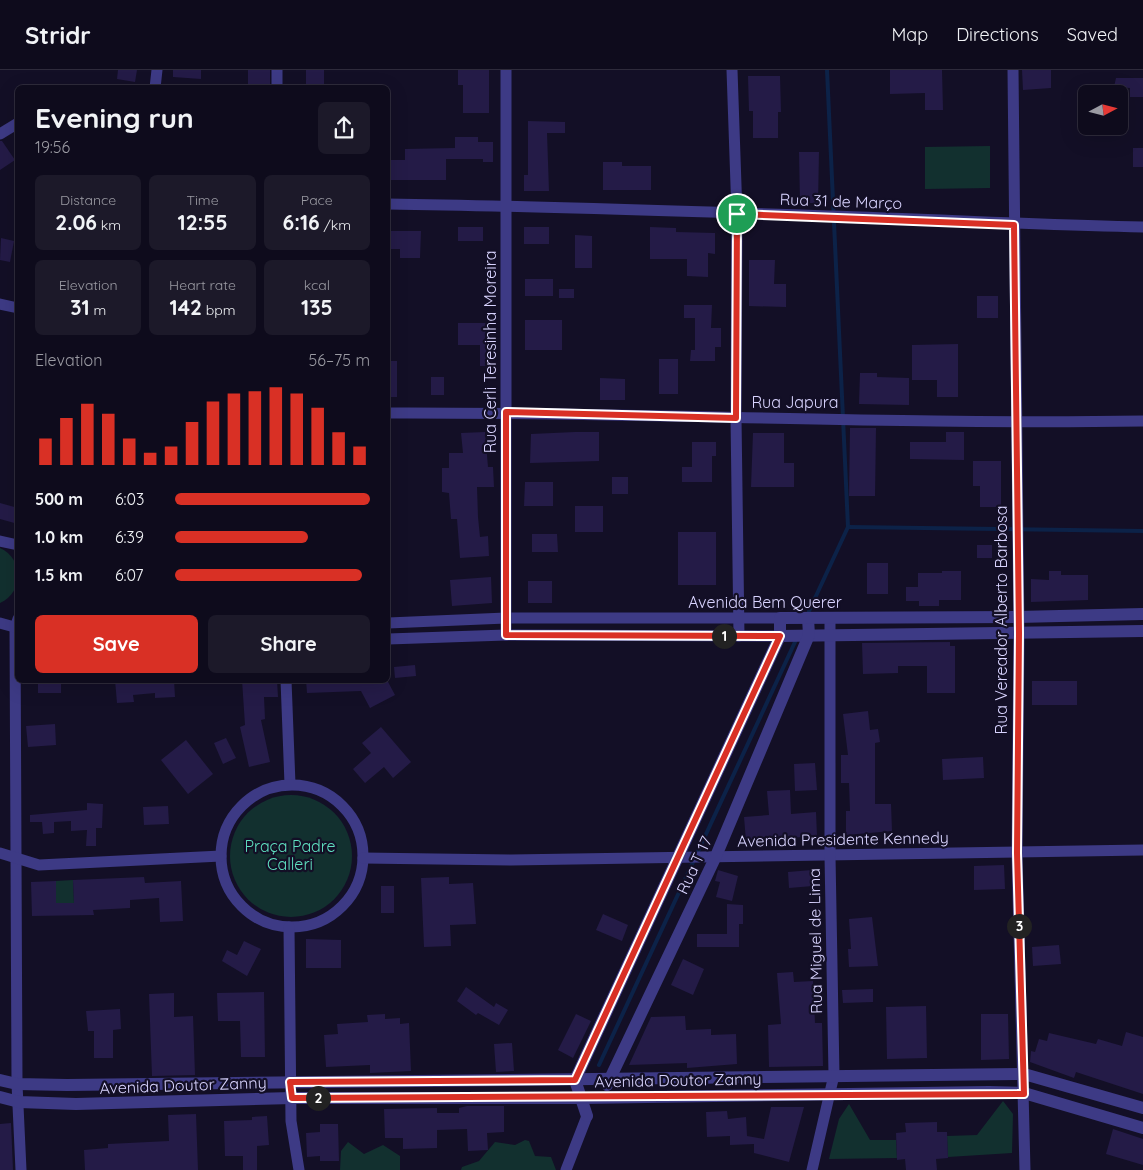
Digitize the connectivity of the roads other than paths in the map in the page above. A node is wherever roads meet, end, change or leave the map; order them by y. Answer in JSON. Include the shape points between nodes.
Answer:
{"nodes":[{"id":1,"x":157,"y":70,"type":"edge"},
{"id":2,"x":277,"y":70,"type":"edge"},
{"id":3,"x":506,"y":70,"type":"edge"},
{"id":4,"x":732,"y":70,"type":"edge"},
{"id":5,"x":1014,"y":70,"type":"edge"},
{"id":6,"x":155,"y":85,"type":"edge"},
{"id":7,"x":277,"y":85,"type":"edge"},
{"id":8,"x":15,"y":125,"type":"edge"},
{"id":9,"x":0,"y":134,"type":"edge"},
{"id":10,"x":390,"y":204,"type":"edge"},
{"id":11,"x":506,"y":206,"type":"junction"},
{"id":12,"x":737,"y":214,"type":"junction"},
{"id":13,"x":1014,"y":225,"type":"junction"},
{"id":14,"x":1143,"y":227,"type":"edge"},
{"id":15,"x":0,"y":304,"type":"edge"},
{"id":16,"x":15,"y":307,"type":"edge"},
{"id":17,"x":506,"y":412,"type":"junction"},
{"id":18,"x":390,"y":413,"type":"edge"},
{"id":19,"x":736,"y":418,"type":"junction"},
{"id":20,"x":1143,"y":421,"type":"edge"},
{"id":21,"x":1016,"y":423,"type":"junction"},
{"id":22,"x":0,"y":541,"type":"edge"},
{"id":23,"x":15,"y":544,"type":"edge"},
{"id":24,"x":1143,"y":614,"type":"edge"},
{"id":25,"x":1018,"y":617,"type":"junction"},
{"id":26,"x":506,"y":618,"type":"junction"},
{"id":27,"x":780,"y":618,"type":"junction"},
{"id":28,"x":808,"y":618,"type":"junction"},
{"id":29,"x":830,"y":618,"type":"junction"},
{"id":30,"x":739,"y":619,"type":"junction"},
{"id":31,"x":0,"y":623,"type":"edge"},
{"id":32,"x":390,"y":623,"type":"edge"},
{"id":33,"x":15,"y":625,"type":"edge"},
{"id":34,"x":1143,"y":631,"type":"edge"},
{"id":35,"x":1019,"y":633,"type":"junction"},
{"id":36,"x":829,"y":634,"type":"junction"},
{"id":37,"x":506,"y":635,"type":"junction"},
{"id":38,"x":809,"y":635,"type":"junction"},
{"id":39,"x":739,"y":636,"type":"junction"},
{"id":40,"x":780,"y":636,"type":"junction"},
{"id":41,"x":390,"y":639,"type":"edge"},
{"id":42,"x":17,"y":683,"type":"edge"},
{"id":43,"x":286,"y":683,"type":"edge"},
{"id":44,"x":290,"y":784,"type":"junction"},
{"id":45,"x":1143,"y":850,"type":"edge"},
{"id":46,"x":1017,"y":853,"type":"junction"},
{"id":47,"x":0,"y":854,"type":"edge"},
{"id":48,"x":222,"y":856,"type":"junction"},
{"id":49,"x":679,"y":856,"type":"junction"},
{"id":50,"x":716,"y":856,"type":"junction"},
{"id":51,"x":830,"y":856,"type":"junction"},
{"id":52,"x":16,"y":858,"type":"junction"},
{"id":53,"x":363,"y":858,"type":"junction"},
{"id":54,"x":289,"y":927,"type":"junction"},
{"id":55,"x":1024,"y":1074,"type":"junction"},
{"id":56,"x":834,"y":1075,"type":"junction"},
{"id":57,"x":611,"y":1079,"type":"junction"},
{"id":58,"x":0,"y":1080,"type":"edge"},
{"id":59,"x":575,"y":1080,"type":"junction"},
{"id":60,"x":290,"y":1082,"type":"junction"},
{"id":61,"x":16,"y":1084,"type":"junction"},
{"id":62,"x":1024,"y":1094,"type":"junction"},
{"id":63,"x":830,"y":1095,"type":"junction"},
{"id":64,"x":0,"y":1097,"type":"edge"},
{"id":65,"x":600,"y":1097,"type":"junction"},
{"id":66,"x":292,"y":1098,"type":"junction"},
{"id":67,"x":582,"y":1098,"type":"junction"},
{"id":68,"x":19,"y":1102,"type":"junction"},
{"id":69,"x":1143,"y":1108,"type":"edge"},
{"id":70,"x":587,"y":1116,"type":"junction"},
{"id":71,"x":1143,"y":1128,"type":"edge"},
{"id":72,"x":21,"y":1170,"type":"edge"},
{"id":73,"x":299,"y":1170,"type":"edge"},
{"id":74,"x":566,"y":1170,"type":"edge"},
{"id":75,"x":812,"y":1170,"type":"edge"},
{"id":76,"x":1025,"y":1170,"type":"edge"}],
"edges":[{"from":1,"to":6,"type":"street"},
{"from":2,"to":7,"type":"street"},
{"from":3,"to":11,"type":"street","name":"Rua Cerli Teresinha Moreira"},
{"from":4,"to":12,"type":"street"},
{"from":5,"to":13,"type":"street","name":"Rua Vereador Alberto Barbosa"},
{"from":8,"to":9,"type":"street"},
{"from":10,"to":11,"type":"street","name":"Rua 31 de Março"},
{"from":11,"to":12,"type":"street","name":"Rua 31 de Março"},
{"from":11,"to":17,"type":"street","name":"Rua Cerli Teresinha Moreira"},
{"from":12,"to":13,"type":"street","name":"Rua 31 de Março"},
{"from":12,"to":19,"type":"street"},
{"from":13,"to":14,"type":"street","name":"Rua 31 de Março"},
{"from":13,"to":21,"type":"street","name":"Rua Vereador Alberto Barbosa"},
{"from":15,"to":16,"type":"street"},
{"from":17,"to":18,"type":"street","name":"Rua Japura"},
{"from":17,"to":19,"type":"street","name":"Rua Japura"},
{"from":17,"to":26,"type":"street","name":"Rua Cerli Teresinha Moreira"},
{"from":19,"to":21,"type":"street","name":"Rua Japura"},
{"from":19,"to":30,"type":"street"},
{"from":20,"to":21,"type":"street","name":"Rua Japura"},
{"from":21,"to":25,"type":"street","name":"Rua Vereador Alberto Barbosa"},
{"from":22,"to":23,"type":"street"},
{"from":24,"to":25,"type":"street","name":"Avenida Bem Querer"},
{"from":25,"to":29,"type":"street","name":"Avenida Bem Querer"},
{"from":25,"to":35,"type":"street","name":"Rua Vereador Alberto Barbosa"},
{"from":26,"to":30,"type":"street","name":"Avenida Bem Querer"},
{"from":26,"to":32,"type":"street","name":"Avenida Bem Querer"},
{"from":26,"to":37,"type":"street","name":"Rua Cerli Teresinha Moreira"},
{"from":27,"to":28,"type":"street","name":"Avenida Bem Querer"},
{"from":27,"to":30,"type":"street","name":"Avenida Bem Querer"},
{"from":27,"to":40,"type":"street","name":"Rua T 17"},
{"from":28,"to":29,"type":"street","name":"Avenida Bem Querer"},
{"from":28,"to":38,"type":"street","name":"Rua T 17"},
{"from":29,"to":36,"type":"street","name":"Rua Miguel de Lima"},
{"from":30,"to":39,"type":"street"},
{"from":31,"to":33,"type":"street"},
{"from":34,"to":35,"type":"street","name":"Avenida Bem Querer"},
{"from":35,"to":36,"type":"street","name":"Avenida Bem Querer"},
{"from":35,"to":46,"type":"street","name":"Rua Vereador Alberto Barbosa"},
{"from":36,"to":38,"type":"street","name":"Avenida Bem Querer"},
{"from":36,"to":51,"type":"street","name":"Rua Miguel de Lima"},
{"from":37,"to":39,"type":"street","name":"Avenida Bem Querer"},
{"from":37,"to":41,"type":"street","name":"Avenida Bem Querer"},
{"from":38,"to":40,"type":"street","name":"Avenida Bem Querer"},
{"from":38,"to":50,"type":"street","name":"Rua T 17"},
{"from":39,"to":40,"type":"street","name":"Avenida Bem Querer"},
{"from":40,"to":49,"type":"street","name":"Rua T 17"},
{"from":42,"to":52,"type":"street"},
{"from":43,"to":44,"type":"street"},
{"from":44,"to":48,"type":"street","via":[[262,791],[239,809],[226,831]]},
{"from":44,"to":53,"type":"street","via":[[317,789],[340,803],[358,828]]},
{"from":45,"to":46,"type":"street","name":"Avenida Presidente Kennedy"},
{"from":46,"to":51,"type":"street","name":"Avenida Presidente Kennedy"},
{"from":46,"to":55,"type":"street","name":"Rua Vereador Alberto Barbosa"},
{"from":47,"to":52,"type":"street"},
{"from":48,"to":52,"type":"street","via":[[38,865]]},
{"from":48,"to":54,"type":"street","via":[[227,883],[243,907],[264,921]]},
{"from":49,"to":50,"type":"street","name":"Avenida Presidente Kennedy"},
{"from":49,"to":53,"type":"street","name":"Avenida Presidente Kennedy","via":[[511,860]]},
{"from":49,"to":59,"type":"street","name":"Rua T 17"},
{"from":50,"to":51,"type":"street","name":"Avenida Presidente Kennedy"},
{"from":50,"to":57,"type":"street","name":"Rua T 17"},
{"from":51,"to":56,"type":"street","name":"Rua Miguel de Lima"},
{"from":52,"to":61,"type":"street"},
{"from":53,"to":54,"type":"street","via":[[358,883],[337,911],[315,924]]},
{"from":54,"to":60,"type":"street"},
{"from":55,"to":56,"type":"street","name":"Avenida Doutor Zanny"},
{"from":55,"to":62,"type":"street","name":"Rua Vereador Alberto Barbosa"},
{"from":55,"to":69,"type":"street","name":"Avenida Doutor Zanny"},
{"from":56,"to":57,"type":"street","name":"Avenida Doutor Zanny"},
{"from":56,"to":63,"type":"street","name":"Rua Miguel de Lima"},
{"from":57,"to":59,"type":"street","name":"Avenida Doutor Zanny"},
{"from":57,"to":65,"type":"street","name":"Rua T 17"},
{"from":58,"to":61,"type":"street","name":"Avenida Doutor Zanny"},
{"from":59,"to":60,"type":"street","name":"Avenida Doutor Zanny"},
{"from":59,"to":67,"type":"street"},
{"from":60,"to":61,"type":"street","name":"Avenida Doutor Zanny"},
{"from":60,"to":66,"type":"street"},
{"from":61,"to":68,"type":"street"},
{"from":62,"to":63,"type":"street","name":"Avenida Doutor Zanny"},
{"from":62,"to":71,"type":"street","name":"Avenida Doutor Zanny"},
{"from":62,"to":76,"type":"street","name":"Rua Vereador Alberto Barbosa"},
{"from":63,"to":65,"type":"street","name":"Avenida Doutor Zanny"},
{"from":63,"to":75,"type":"street","name":"Rua Miguel de Lima"},
{"from":64,"to":68,"type":"street","name":"Avenida Doutor Zanny"},
{"from":65,"to":67,"type":"street","name":"Avenida Doutor Zanny"},
{"from":65,"to":70,"type":"street","name":"Rua T 17"},
{"from":66,"to":67,"type":"street","name":"Avenida Doutor Zanny"},
{"from":66,"to":68,"type":"street","name":"Avenida Doutor Zanny","via":[[76,1104]]},
{"from":66,"to":73,"type":"street","via":[[291,1121]]},
{"from":67,"to":70,"type":"street"},
{"from":68,"to":72,"type":"street"},
{"from":70,"to":74,"type":"street","name":"Rua T 17"}]}
